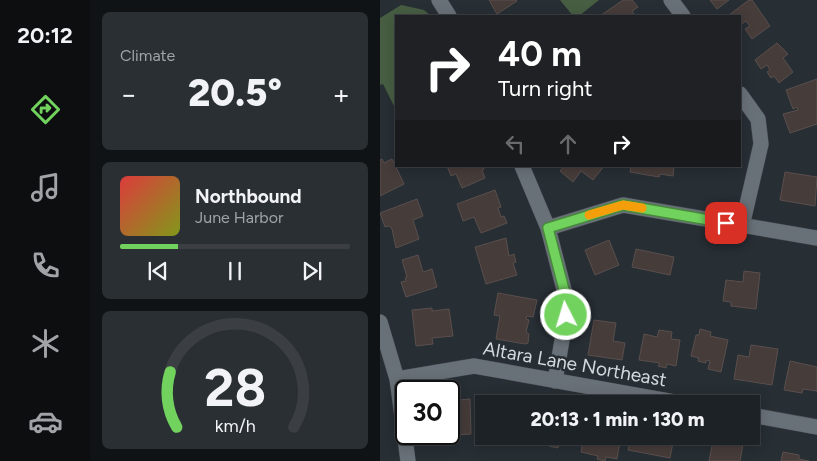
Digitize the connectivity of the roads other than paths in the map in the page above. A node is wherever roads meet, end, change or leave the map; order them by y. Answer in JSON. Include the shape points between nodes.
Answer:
{"nodes":[{"id":1,"x":439,"y":0,"type":"edge"},
{"id":2,"x":671,"y":0,"type":"edge"},
{"id":3,"x":448,"y":15,"type":"edge"},
{"id":4,"x":682,"y":15,"type":"edge"},
{"id":5,"x":741,"y":95,"type":"edge"},
{"id":6,"x":522,"y":167,"type":"edge"},
{"id":7,"x":742,"y":226,"type":"junction"},
{"id":8,"x":548,"y":228,"type":"junction"},
{"id":9,"x":817,"y":238,"type":"edge"},
{"id":10,"x":380,"y":322,"type":"edge"},
{"id":11,"x":397,"y":379,"type":"junction"},
{"id":12,"x":555,"y":381,"type":"junction"},
{"id":13,"x":635,"y":395,"type":"edge"},
{"id":14,"x":760,"y":417,"type":"edge"},
{"id":15,"x":817,"y":427,"type":"edge"},
{"id":16,"x":408,"y":461,"type":"edge"}],
"edges":[{"from":1,"to":3,"type":"street"},
{"from":2,"to":4,"type":"street"},
{"from":5,"to":7,"type":"street","via":[[758,119],[760,144]]},
{"from":6,"to":8,"type":"street"},
{"from":7,"to":8,"type":"street","via":[[623,205]]},
{"from":7,"to":9,"type":"street"},
{"from":8,"to":12,"type":"street","via":[[568,305]]},
{"from":10,"to":11,"type":"street"},
{"from":11,"to":12,"type":"street","name":"Altara Lane Northeast","via":[[474,366]]},
{"from":11,"to":16,"type":"street"},
{"from":12,"to":13,"type":"street","name":"Altara Lane Northeast"},
{"from":14,"to":15,"type":"street"}]}
